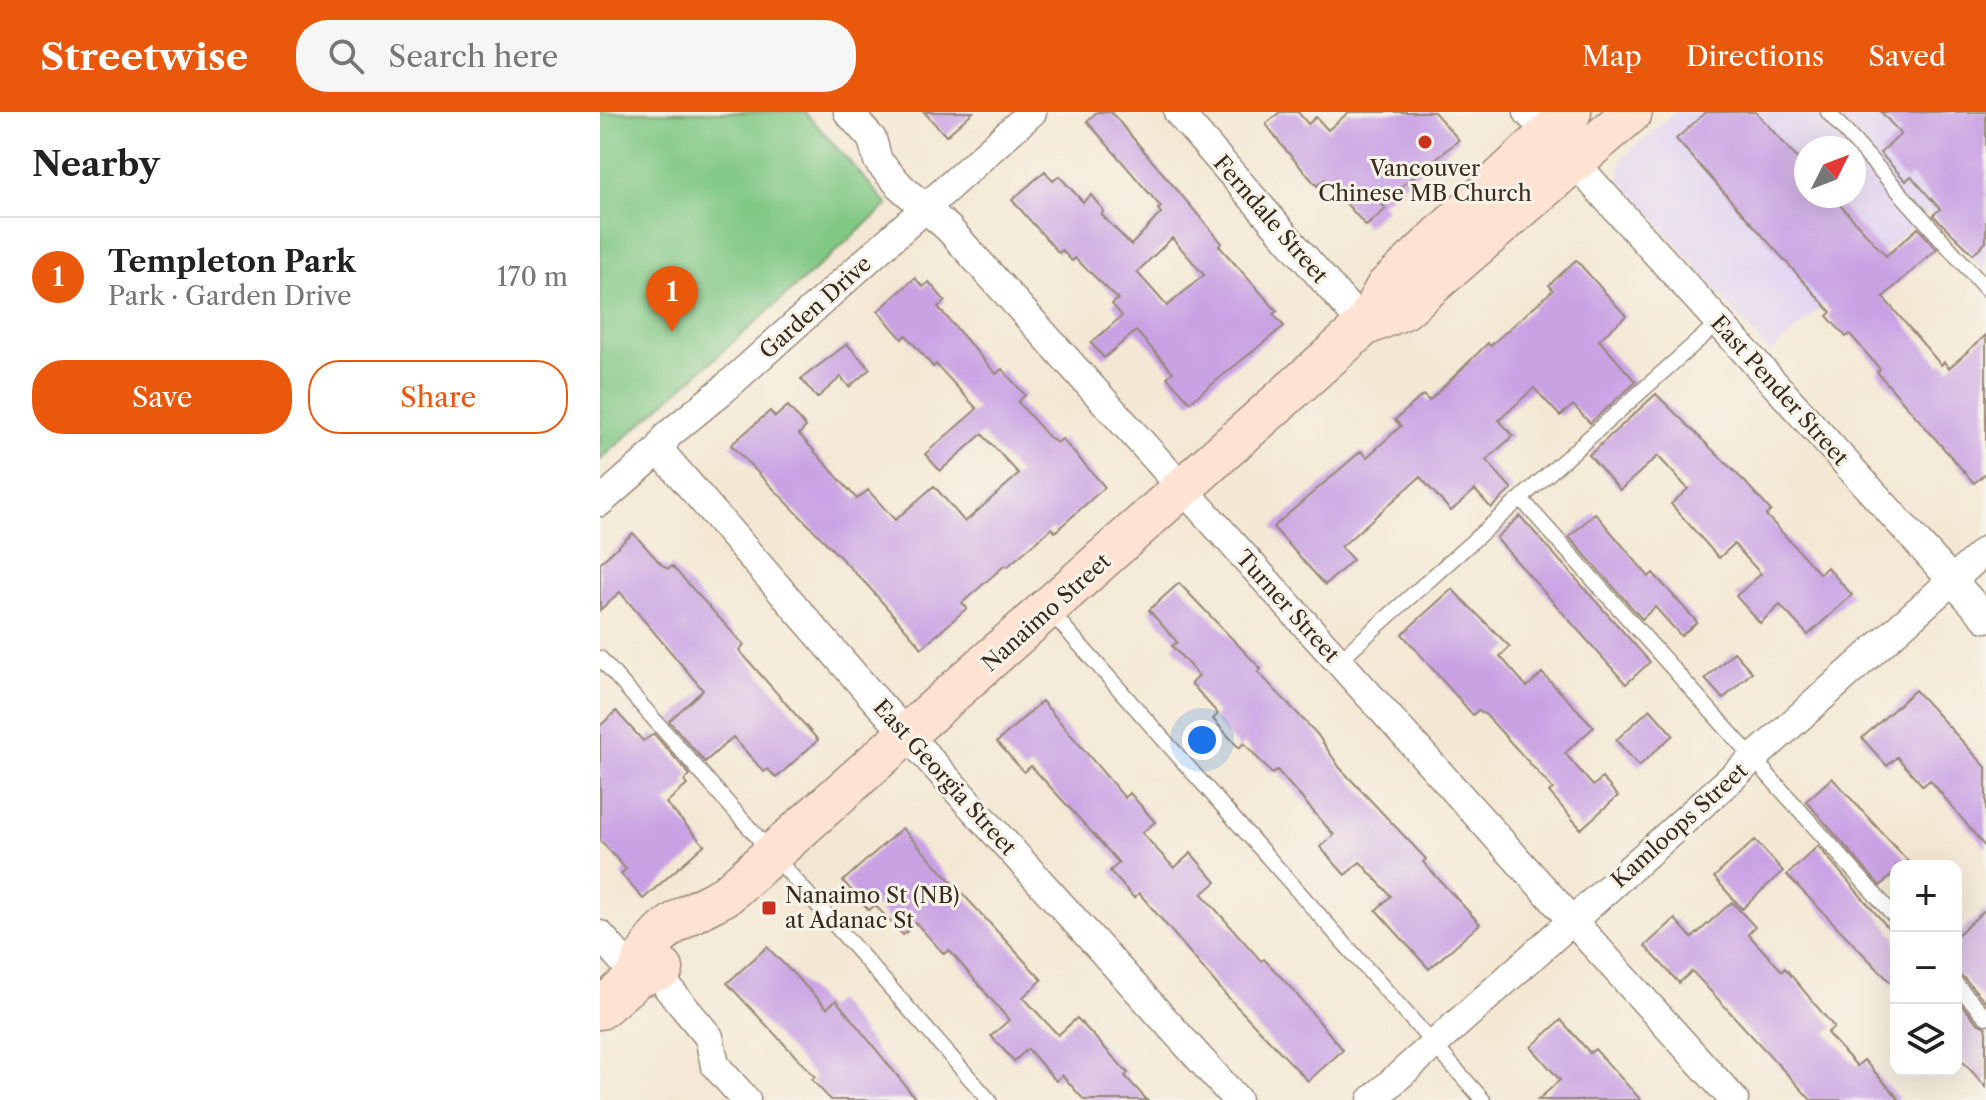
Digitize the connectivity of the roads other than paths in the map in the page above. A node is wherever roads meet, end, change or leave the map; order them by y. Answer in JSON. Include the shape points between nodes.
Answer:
{"nodes":[{"id":1,"x":848,"y":112,"type":"edge"},
{"id":2,"x":1032,"y":112,"type":"edge"},
{"id":3,"x":1178,"y":112,"type":"edge"},
{"id":4,"x":1632,"y":112,"type":"edge"},
{"id":5,"x":1828,"y":112,"type":"edge"},
{"id":6,"x":1549,"y":119,"type":"edge"},
{"id":7,"x":1574,"y":162,"type":"junction"},
{"id":8,"x":925,"y":207,"type":"junction"},
{"id":9,"x":1986,"y":289,"type":"edge"},
{"id":10,"x":1719,"y":322,"type":"junction"},
{"id":11,"x":1364,"y":326,"type":"junction"},
{"id":12,"x":659,"y":450,"type":"junction"},
{"id":13,"x":1183,"y":490,"type":"junction"},
{"id":14,"x":1522,"y":500,"type":"junction"},
{"id":15,"x":600,"y":502,"type":"edge"},
{"id":16,"x":1986,"y":550,"type":"edge"},
{"id":17,"x":1953,"y":580,"type":"junction"},
{"id":18,"x":1049,"y":610,"type":"junction"},
{"id":19,"x":1986,"y":618,"type":"edge"},
{"id":20,"x":600,"y":658,"type":"edge"},
{"id":21,"x":1338,"y":661,"type":"junction"},
{"id":22,"x":908,"y":735,"type":"junction"},
{"id":23,"x":1753,"y":759,"type":"junction"},
{"id":24,"x":771,"y":855,"type":"junction"},
{"id":25,"x":1890,"y":911,"type":"edge"},
{"id":26,"x":1573,"y":920,"type":"junction"},
{"id":27,"x":600,"y":935,"type":"edge"},
{"id":28,"x":650,"y":973,"type":"junction"},
{"id":29,"x":1962,"y":991,"type":"edge"},
{"id":30,"x":600,"y":1009,"type":"edge"},
{"id":31,"x":1986,"y":1017,"type":"edge"},
{"id":32,"x":1433,"y":1045,"type":"junction"},
{"id":33,"x":746,"y":1100,"type":"edge"},
{"id":34,"x":989,"y":1100,"type":"edge"},
{"id":35,"x":1237,"y":1100,"type":"edge"},
{"id":36,"x":1372,"y":1100,"type":"edge"},
{"id":37,"x":1483,"y":1100,"type":"edge"},
{"id":38,"x":1734,"y":1100,"type":"edge"}],
"edges":[{"from":1,"to":8,"type":"street","name":"Turner Street","via":[[872,139],[878,161]]},
{"from":2,"to":8,"type":"street","name":"Garden Drive"},
{"from":3,"to":11,"type":"street","name":"Ferndale Street"},
{"from":4,"to":7,"type":"main road","name":"Nanaimo Street"},
{"from":5,"to":9,"type":"lane"},
{"from":6,"to":11,"type":"main road","name":"Nanaimo Street","via":[[1386,287]]},
{"from":7,"to":10,"type":"street","name":"East Pender Street"},
{"from":7,"to":11,"type":"main road","name":"Nanaimo Street","via":[[1404,309]]},
{"from":8,"to":12,"type":"street","name":"Garden Drive","via":[[668,435]]},
{"from":8,"to":13,"type":"street","name":"Turner Street"},
{"from":10,"to":14,"type":"lane"},
{"from":10,"to":17,"type":"street","name":"East Pender Street"},
{"from":11,"to":13,"type":"main road","name":"Nanaimo Street"},
{"from":12,"to":15,"type":"street","name":"Garden Drive"},
{"from":12,"to":22,"type":"street","name":"East Georgia Street"},
{"from":13,"to":18,"type":"main road","name":"Nanaimo Street"},
{"from":13,"to":21,"type":"street","name":"Turner Street"},
{"from":14,"to":21,"type":"lane"},
{"from":14,"to":23,"type":"lane"},
{"from":16,"to":17,"type":"street","name":"Kamloops Street"},
{"from":17,"to":19,"type":"street","name":"East Pender Street"},
{"from":17,"to":23,"type":"street","name":"Kamloops Street"},
{"from":18,"to":22,"type":"main road","name":"Nanaimo Street"},
{"from":18,"to":32,"type":"lane"},
{"from":20,"to":24,"type":"lane"},
{"from":21,"to":26,"type":"street","name":"Turner Street"},
{"from":22,"to":24,"type":"main road","name":"Nanaimo Street"},
{"from":22,"to":35,"type":"street","name":"East Georgia Street"},
{"from":23,"to":25,"type":"lane"},
{"from":23,"to":26,"type":"street","name":"Kamloops Street"},
{"from":24,"to":28,"type":"main road","name":"Nanaimo Street","via":[[726,895],[679,920],[645,949]]},
{"from":24,"to":34,"type":"lane"},
{"from":26,"to":32,"type":"street","name":"Kamloops Street"},
{"from":26,"to":38,"type":"street","name":"Turner Street"},
{"from":27,"to":28,"type":"street"},
{"from":28,"to":30,"type":"main road","name":"Nanaimo Street"},
{"from":28,"to":33,"type":"street","via":[[709,1037],[715,1065]]},
{"from":29,"to":31,"type":"lane"},
{"from":32,"to":36,"type":"street","name":"Kamloops Street"},
{"from":32,"to":37,"type":"lane"}]}
